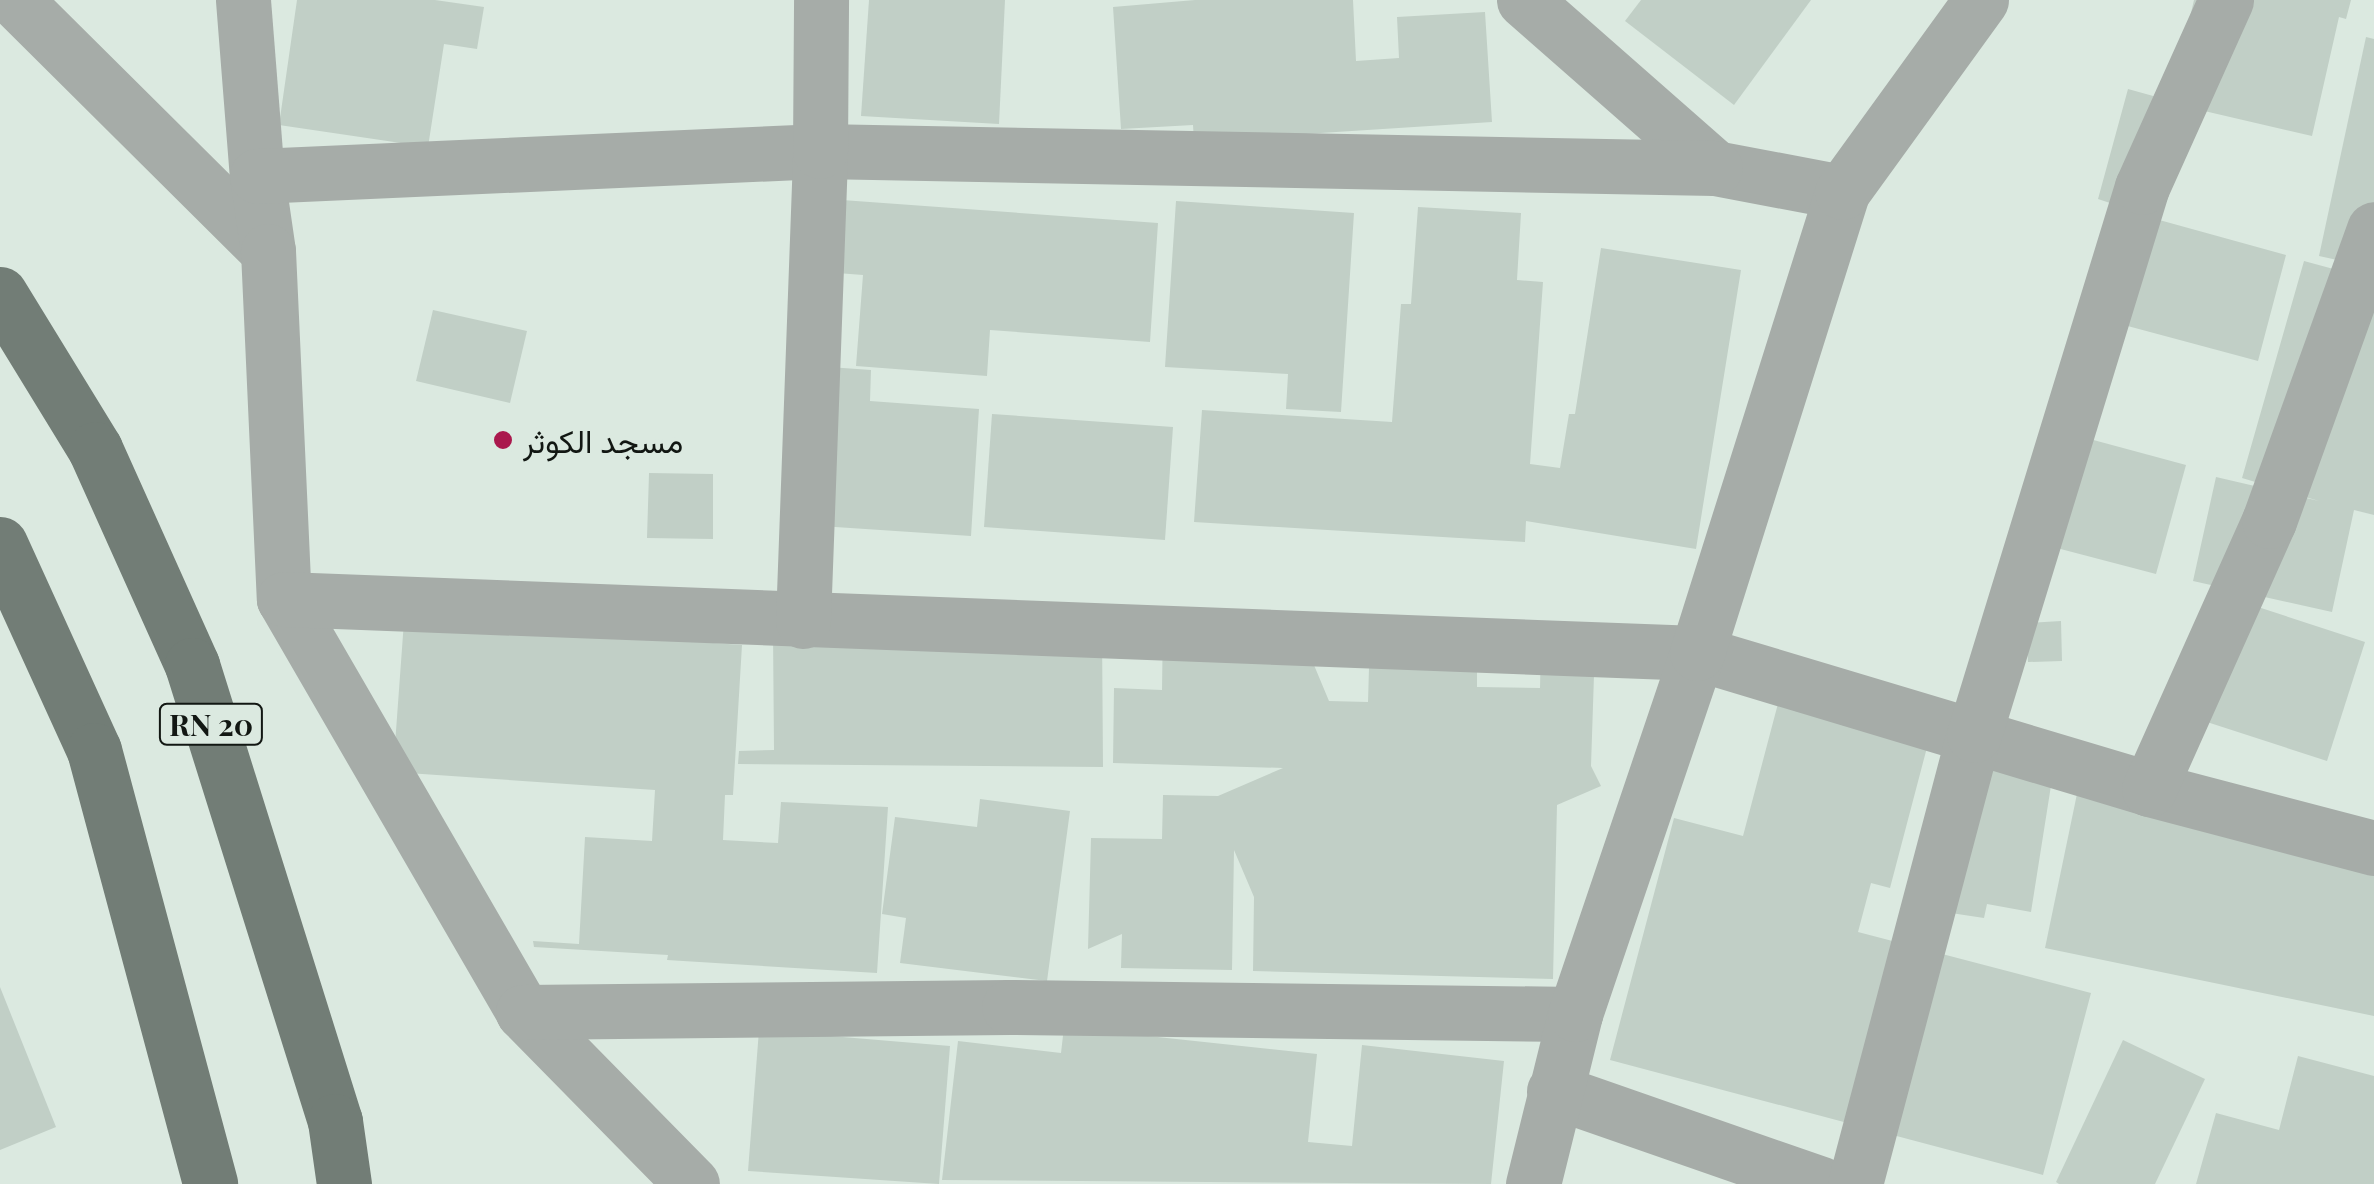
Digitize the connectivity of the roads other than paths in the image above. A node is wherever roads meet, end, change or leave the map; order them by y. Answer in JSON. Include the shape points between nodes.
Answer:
{"nodes":[{"id":1,"x":15,"y":0,"type":"edge"},
{"id":2,"x":243,"y":0,"type":"edge"},
{"id":3,"x":820,"y":0,"type":"edge"},
{"id":4,"x":1524,"y":0,"type":"edge"},
{"id":5,"x":1981,"y":0,"type":"edge"},
{"id":6,"x":2226,"y":0,"type":"edge"},
{"id":7,"x":820,"y":151,"type":"junction"},
{"id":8,"x":1715,"y":168,"type":"junction"},
{"id":9,"x":256,"y":176,"type":"junction"},
{"id":10,"x":1842,"y":192,"type":"junction"},
{"id":11,"x":2374,"y":229,"type":"edge"},
{"id":12,"x":268,"y":252,"type":"junction"},
{"id":13,"x":0,"y":294,"type":"edge"},
{"id":14,"x":0,"y":544,"type":"edge"},
{"id":15,"x":284,"y":599,"type":"junction"},
{"id":16,"x":803,"y":621,"type":"junction"},
{"id":17,"x":1697,"y":653,"type":"junction"},
{"id":18,"x":1974,"y":735,"type":"junction"},
{"id":19,"x":2149,"y":789,"type":"junction"},
{"id":20,"x":2374,"y":848,"type":"edge"},
{"id":21,"x":523,"y":1012,"type":"junction"},
{"id":22,"x":1575,"y":1014,"type":"junction"},
{"id":23,"x":1554,"y":1091,"type":"junction"},
{"id":24,"x":210,"y":1184,"type":"edge"},
{"id":25,"x":344,"y":1184,"type":"edge"},
{"id":26,"x":692,"y":1184,"type":"edge"},
{"id":27,"x":1533,"y":1184,"type":"edge"},
{"id":28,"x":1821,"y":1184,"type":"edge"},
{"id":29,"x":1855,"y":1184,"type":"edge"}],
"edges":[{"from":1,"to":12,"type":"street"},
{"from":2,"to":9,"type":"street"},
{"from":3,"to":7,"type":"street"},
{"from":4,"to":8,"type":"street"},
{"from":5,"to":10,"type":"street"},
{"from":6,"to":18,"type":"street","via":[[2142,187]]},
{"from":7,"to":8,"type":"street"},
{"from":7,"to":9,"type":"street"},
{"from":7,"to":16,"type":"street"},
{"from":8,"to":10,"type":"street"},
{"from":9,"to":12,"type":"street"},
{"from":10,"to":17,"type":"street"},
{"from":11,"to":19,"type":"street","via":[[2269,521]]},
{"from":12,"to":15,"type":"street"},
{"from":13,"to":25,"type":"main road","number":"RN 20","via":[[95,448],[192,665],[334,1121]]},
{"from":14,"to":24,"type":"main road","via":[[94,750]]},
{"from":15,"to":16,"type":"street"},
{"from":15,"to":21,"type":"street"},
{"from":16,"to":17,"type":"street"},
{"from":17,"to":18,"type":"street"},
{"from":17,"to":22,"type":"street"},
{"from":18,"to":19,"type":"street"},
{"from":18,"to":29,"type":"street"},
{"from":19,"to":20,"type":"street"},
{"from":21,"to":22,"type":"street","via":[[1009,1007]]},
{"from":21,"to":26,"type":"street"},
{"from":22,"to":23,"type":"street"},
{"from":23,"to":27,"type":"street"},
{"from":23,"to":28,"type":"street"}]}
